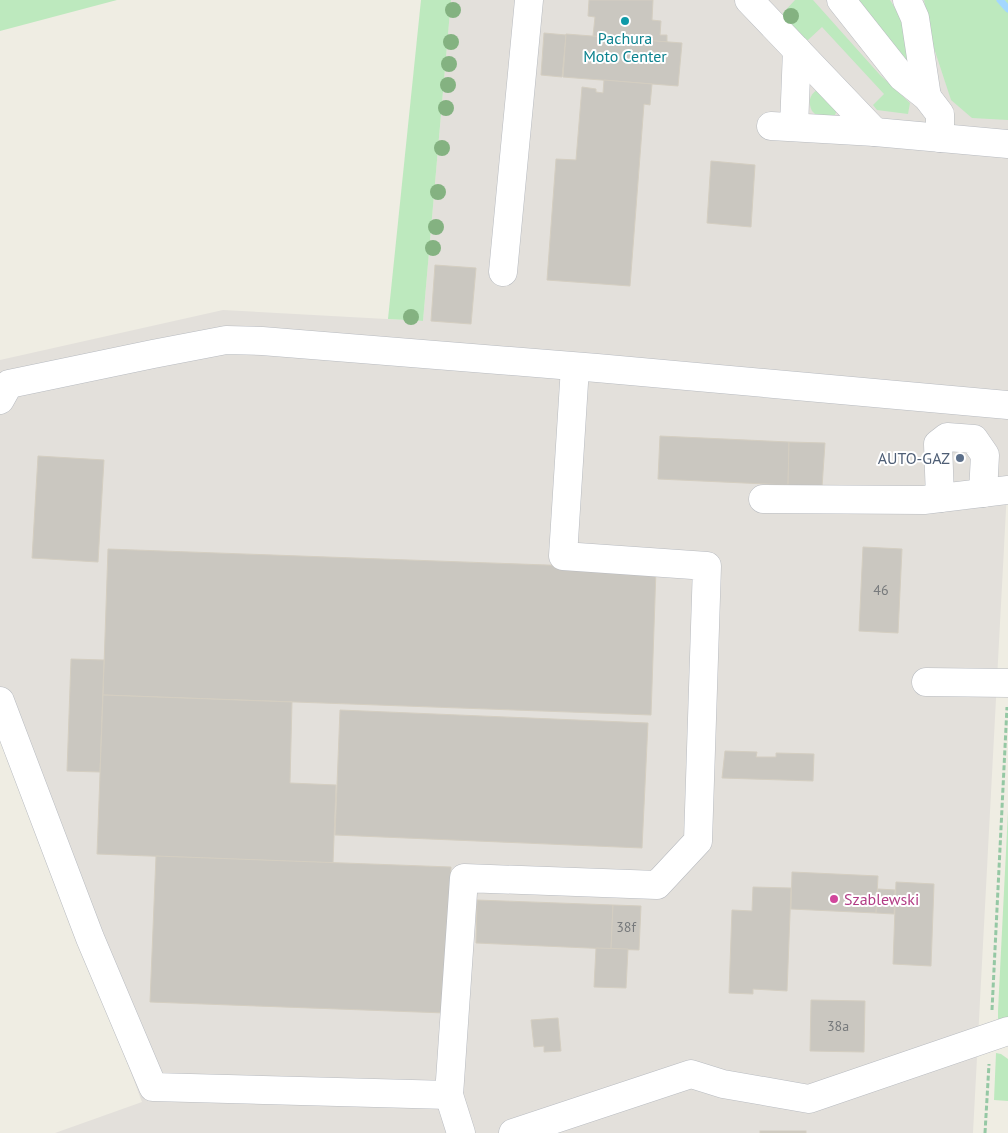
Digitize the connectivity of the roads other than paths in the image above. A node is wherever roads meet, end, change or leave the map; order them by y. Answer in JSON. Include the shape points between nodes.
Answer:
{"nodes":[{"id":1,"x":529,"y":0,"type":"edge"},
{"id":2,"x":749,"y":0,"type":"edge"},
{"id":3,"x":840,"y":0,"type":"edge"},
{"id":4,"x":907,"y":0,"type":"edge"},
{"id":5,"x":797,"y":50,"type":"junction"},
{"id":6,"x":927,"y":97,"type":"junction"},
{"id":7,"x":875,"y":132,"type":"junction"},
{"id":8,"x":940,"y":138,"type":"junction"},
{"id":9,"x":1008,"y":144,"type":"edge"},
{"id":10,"x":504,"y":272,"type":"dead end"},
{"id":11,"x":575,"y":367,"type":"junction"},
{"id":12,"x":0,"y":400,"type":"edge"},
{"id":13,"x":1008,"y":405,"type":"edge"},
{"id":14,"x":996,"y":492,"type":"edge"},
{"id":15,"x":940,"y":498,"type":"junction"},
{"id":16,"x":763,"y":499,"type":"dead end"},
{"id":17,"x":926,"y":682,"type":"dead end"},
{"id":18,"x":1008,"y":683,"type":"edge"},
{"id":19,"x":0,"y":701,"type":"edge"},
{"id":20,"x":999,"y":1033,"type":"edge"},
{"id":21,"x":449,"y":1096,"type":"junction"},
{"id":22,"x":461,"y":1133,"type":"edge"},
{"id":23,"x":513,"y":1133,"type":"edge"}],
"edges":[{"from":1,"to":10,"type":"lane"},
{"from":2,"to":5,"type":"lane"},
{"from":3,"to":6,"type":"lane","via":[[902,77]]},
{"from":4,"to":6,"type":"lane","via":[[915,18]]},
{"from":5,"to":7,"type":"lane"},
{"from":5,"to":7,"type":"lane","via":[[783,127]]},
{"from":6,"to":8,"type":"lane","via":[[940,114]]},
{"from":7,"to":8,"type":"lane"},
{"from":8,"to":9,"type":"lane"},
{"from":11,"to":12,"type":"lane","via":[[226,340],[9,384]]},
{"from":11,"to":13,"type":"lane"},
{"from":11,"to":21,"type":"lane","via":[[563,556],[707,566],[698,841],[656,885],[464,878]]},
{"from":14,"to":15,"type":"lane"},
{"from":14,"to":15,"type":"lane","via":[[984,455],[974,439],[947,437],[938,444]]},
{"from":15,"to":16,"type":"lane"},
{"from":17,"to":18,"type":"lane"},
{"from":19,"to":21,"type":"lane","via":[[90,938],[153,1086]]},
{"from":20,"to":23,"type":"lane","via":[[809,1099],[723,1084],[692,1074]]},
{"from":21,"to":22,"type":"lane"}]}
